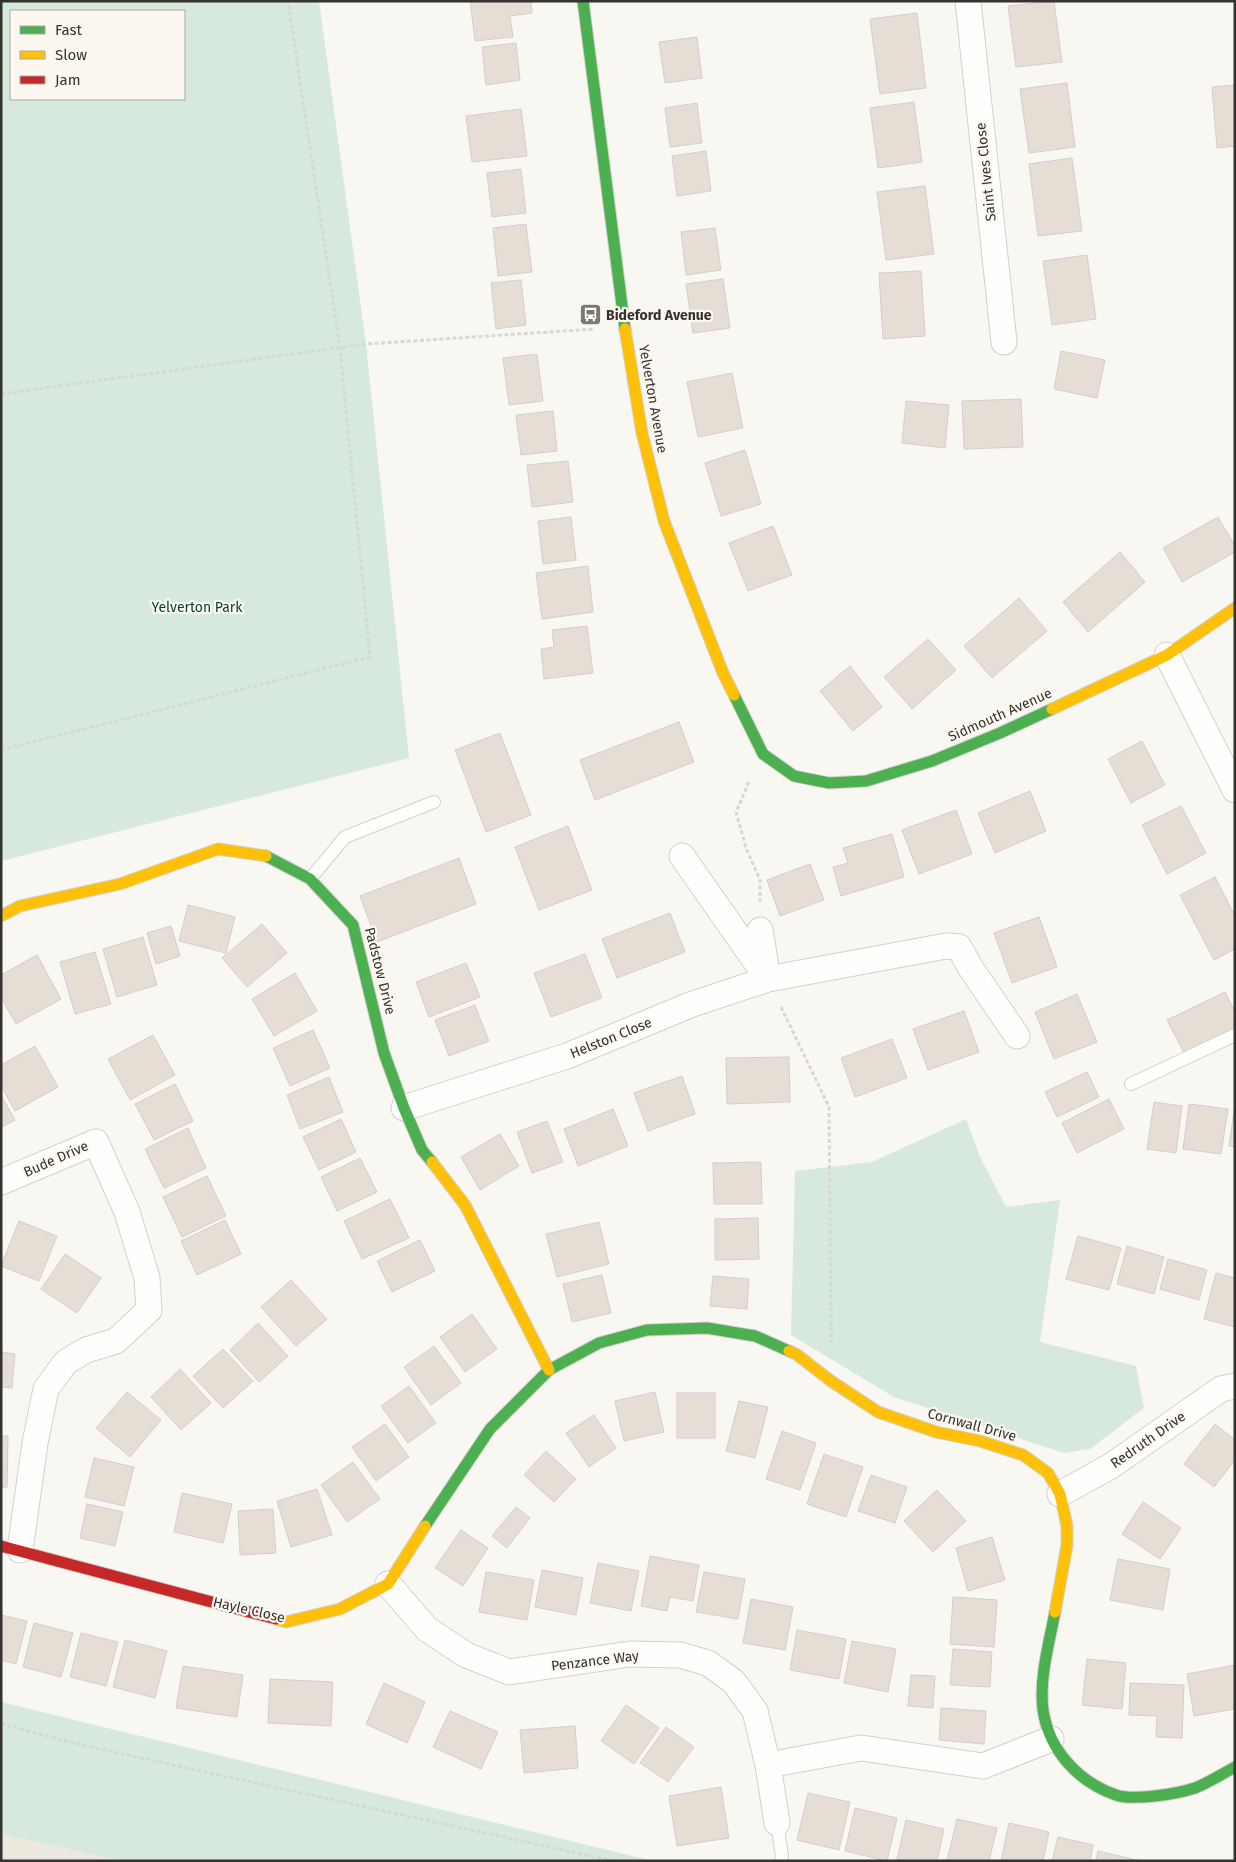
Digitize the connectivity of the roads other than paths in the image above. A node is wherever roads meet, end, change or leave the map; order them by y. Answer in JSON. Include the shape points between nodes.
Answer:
{"nodes":[{"id":1,"x":583,"y":1,"type":"edge"},
{"id":2,"x":968,"y":1,"type":"edge"},
{"id":3,"x":1004,"y":342,"type":"dead end"},
{"id":4,"x":1235,"y":608,"type":"edge"},
{"id":5,"x":1167,"y":655,"type":"junction"},
{"id":6,"x":763,"y":754,"type":"joint"},
{"id":7,"x":1235,"y":790,"type":"edge"},
{"id":8,"x":434,"y":802,"type":"dead end"},
{"id":9,"x":682,"y":856,"type":"dead end"},
{"id":10,"x":310,"y":879,"type":"junction"},
{"id":11,"x":1,"y":916,"type":"edge"},
{"id":12,"x":760,"y":930,"type":"road end"},
{"id":13,"x":768,"y":979,"type":"junction"},
{"id":14,"x":1235,"y":1035,"type":"edge"},
{"id":15,"x":1017,"y":1036,"type":"dead end"},
{"id":16,"x":1131,"y":1084,"type":"dead end"},
{"id":17,"x":404,"y":1108,"type":"junction"},
{"id":18,"x":1,"y":1182,"type":"edge"},
{"id":19,"x":127,"y":1212,"type":"joint"},
{"id":20,"x":549,"y":1370,"type":"junction"},
{"id":21,"x":1235,"y":1386,"type":"edge"},
{"id":22,"x":1060,"y":1494,"type":"junction"},
{"id":23,"x":10,"y":1548,"type":"edge"},
{"id":24,"x":388,"y":1584,"type":"junction"},
{"id":25,"x":1052,"y":1739,"type":"junction"},
{"id":26,"x":768,"y":1765,"type":"junction"},
{"id":27,"x":1235,"y":1767,"type":"edge"},
{"id":28,"x":777,"y":1823,"type":"joint"},
{"id":29,"x":781,"y":1861,"type":"edge"}],
"edges":[{"from":1,"to":6,"type":"street","name":"Yelverton Avenue","via":[[642,433],[664,521],[723,672]]},
{"from":2,"to":3,"type":"street","name":"Saint Ives Close"},
{"from":4,"to":5,"type":"street","name":"Sidmouth Avenue"},
{"from":5,"to":6,"type":"street","name":"Sidmouth Avenue","via":[[1000,733],[932,761],[866,781],[829,783],[794,776]]},
{"from":5,"to":7,"type":"street"},
{"from":8,"to":10,"type":"lane","via":[[346,837]]},
{"from":9,"to":13,"type":"street"},
{"from":10,"to":11,"type":"street","name":"Padstow Drive","via":[[269,857],[218,849],[120,884],[20,906]]},
{"from":10,"to":17,"type":"street","name":"Padstow Drive","via":[[353,925],[384,1053]]},
{"from":12,"to":13,"type":"street"},
{"from":13,"to":15,"type":"street","name":"Helston Close","via":[[946,946],[959,947]]},
{"from":13,"to":17,"type":"street","name":"Helston Close","via":[[690,1005],[567,1056]]},
{"from":14,"to":16,"type":"lane"},
{"from":17,"to":20,"type":"street","name":"Padstow Drive","via":[[422,1150],[465,1205]]},
{"from":18,"to":19,"type":"street","name":"Bude Drive","via":[[96,1142]]},
{"from":19,"to":23,"type":"street","name":"Hayle Close","via":[[147,1278],[149,1310],[116,1341],[86,1350],[66,1362],[46,1389]]},
{"from":20,"to":22,"type":"street","name":"Cornwall Drive","via":[[598,1343],[647,1330],[706,1328],[755,1336],[796,1354],[878,1412],[936,1432],[980,1441],[1023,1455],[1048,1473]]},
{"from":20,"to":24,"type":"street","via":[[490,1429]]},
{"from":21,"to":22,"type":"street","name":"Redruth Drive","via":[[1221,1389],[1111,1466]]},
{"from":22,"to":25,"type":"street","name":"Cornwall Drive","via":[[1067,1544],[1043,1674],[1043,1710]]},
{"from":23,"to":24,"type":"street","name":"Hayle Close","via":[[286,1622],[340,1609]]},
{"from":24,"to":26,"type":"street","name":"Penzance Way","via":[[427,1629],[466,1655],[509,1672],[630,1654],[680,1655],[708,1663],[734,1682],[755,1711]]},
{"from":25,"to":26,"type":"street","via":[[983,1766],[861,1748]]},
{"from":25,"to":27,"type":"street","name":"Cornwall Drive","via":[[1064,1762],[1086,1780],[1117,1796],[1156,1797],[1194,1788]]},
{"from":26,"to":28,"type":"street","name":"Penzance Way"},
{"from":28,"to":29,"type":"lane"}]}
